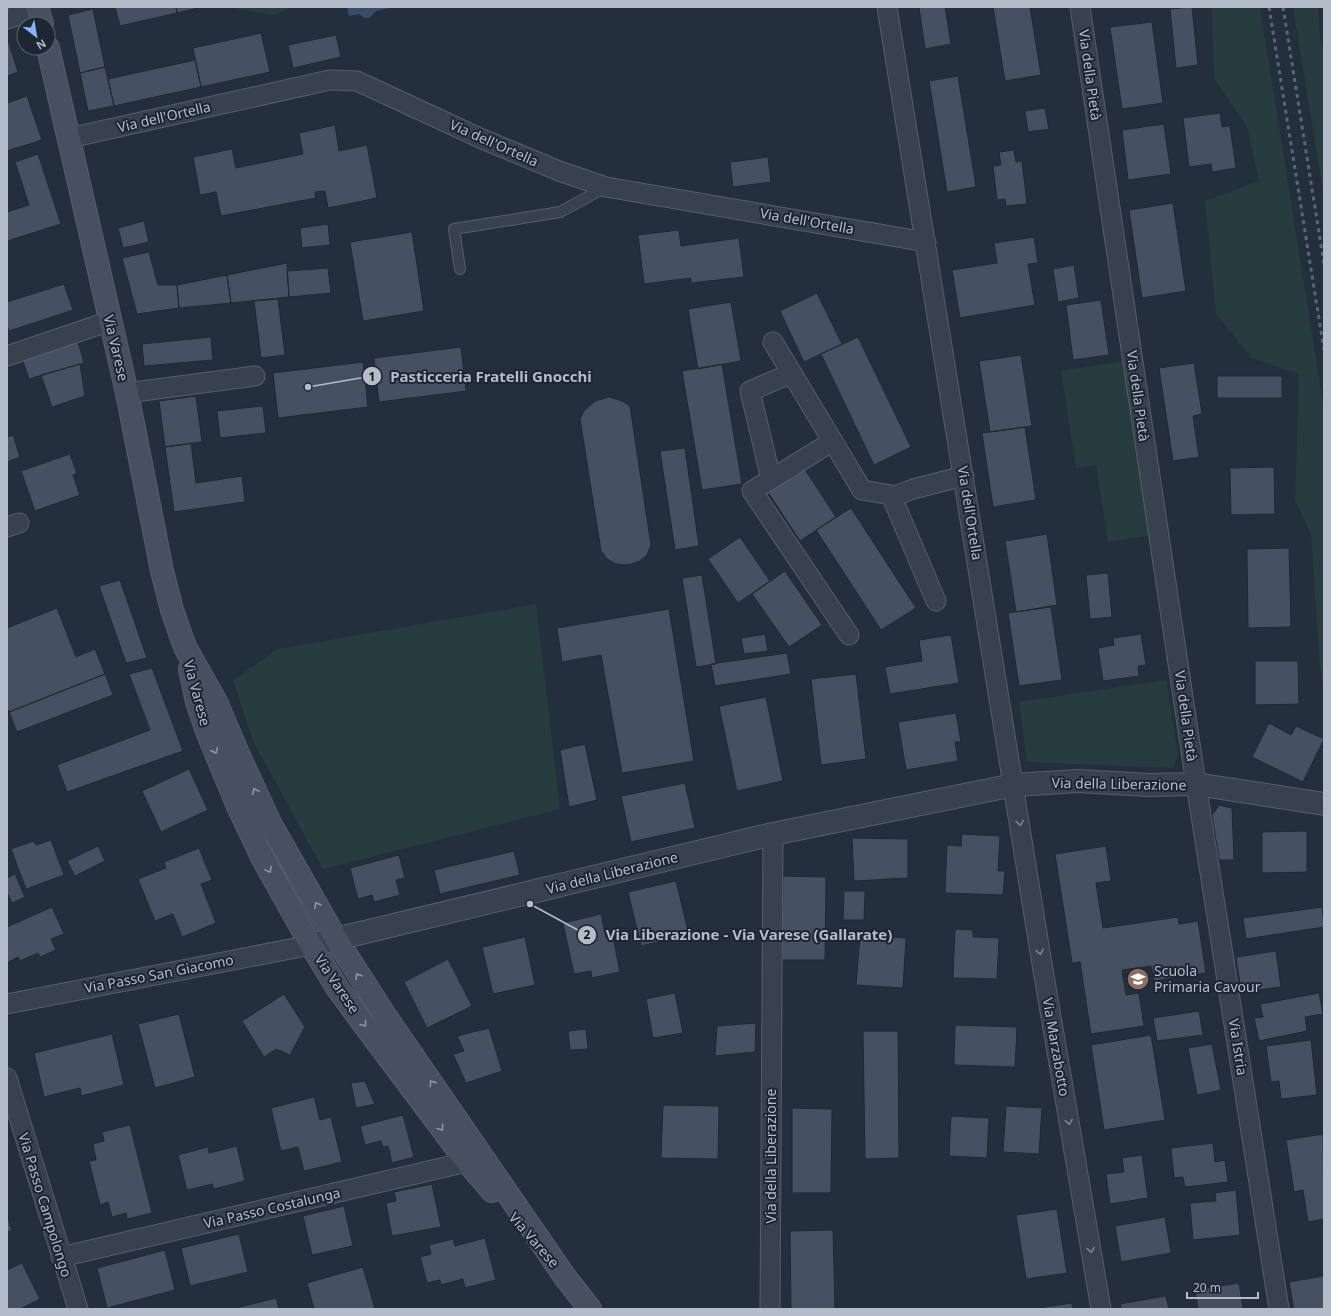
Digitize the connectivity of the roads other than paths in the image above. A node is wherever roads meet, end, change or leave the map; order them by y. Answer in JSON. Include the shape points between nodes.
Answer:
{"nodes":[{"id":1,"x":887,"y":7,"type":"edge"},
{"id":2,"x":1080,"y":7,"type":"edge"},
{"id":3,"x":39,"y":13,"type":"edge"},
{"id":4,"x":7,"y":19,"type":"edge"},
{"id":5,"x":50,"y":56,"type":"edge"},
{"id":6,"x":69,"y":138,"type":"junction"},
{"id":7,"x":606,"y":187,"type":"junction"},
{"id":8,"x":926,"y":242,"type":"junction"},
{"id":9,"x":460,"y":269,"type":"dead end"},
{"id":10,"x":110,"y":321,"type":"junction"},
{"id":11,"x":773,"y":342,"type":"dead end"},
{"id":12,"x":7,"y":356,"type":"edge"},
{"id":13,"x":792,"y":373,"type":"junction"},
{"id":14,"x":255,"y":376,"type":"dead end"},
{"id":15,"x":127,"y":394,"type":"junction"},
{"id":16,"x":833,"y":441,"type":"junction"},
{"id":17,"x":964,"y":476,"type":"junction"},
{"id":18,"x":772,"y":479,"type":"junction"},
{"id":19,"x":892,"y":497,"type":"junction"},
{"id":20,"x":936,"y":601,"type":"dead end"},
{"id":21,"x":849,"y":635,"type":"dead end"},
{"id":22,"x":185,"y":647,"type":"junction"},
{"id":23,"x":1196,"y":784,"type":"junction"},
{"id":24,"x":1014,"y":785,"type":"junction"},
{"id":25,"x":1324,"y":804,"type":"edge"},
{"id":26,"x":773,"y":834,"type":"junction"},
{"id":27,"x":336,"y":939,"type":"junction"},
{"id":28,"x":311,"y":945,"type":"junction"},
{"id":29,"x":7,"y":1004,"type":"edge"},
{"id":30,"x":7,"y":1078,"type":"edge"},
{"id":31,"x":475,"y":1159,"type":"junction"},
{"id":32,"x":60,"y":1257,"type":"junction"},
{"id":33,"x":78,"y":1309,"type":"edge"},
{"id":34,"x":590,"y":1309,"type":"edge"},
{"id":35,"x":770,"y":1309,"type":"edge"},
{"id":36,"x":1101,"y":1309,"type":"edge"},
{"id":37,"x":1279,"y":1309,"type":"edge"}],
"edges":[{"from":1,"to":8,"type":"street","name":"Via dell'Ortella"},
{"from":2,"to":23,"type":"street","name":"Via della Pietà"},
{"from":3,"to":4,"type":"street"},
{"from":5,"to":6,"type":"main road","name":"Via Varese"},
{"from":6,"to":7,"type":"street","name":"Via dell'Ortella","via":[[330,80],[357,81],[480,138],[559,171]]},
{"from":6,"to":10,"type":"main road","name":"Via Varese"},
{"from":7,"to":8,"type":"street","name":"Via dell'Ortella"},
{"from":7,"to":9,"type":"lane","via":[[560,212],[454,229]]},
{"from":8,"to":17,"type":"street","name":"Via dell'Ortella"},
{"from":10,"to":12,"type":"street"},
{"from":10,"to":15,"type":"main road","name":"Via Varese"},
{"from":11,"to":13,"type":"street"},
{"from":13,"to":16,"type":"street"},
{"from":13,"to":18,"type":"street","via":[[750,391]]},
{"from":14,"to":15,"type":"street"},
{"from":15,"to":22,"type":"main road","name":"Via Varese","via":[[162,572]]},
{"from":16,"to":18,"type":"street"},
{"from":16,"to":19,"type":"street","via":[[862,490]]},
{"from":17,"to":19,"type":"street"},
{"from":17,"to":24,"type":"street","name":"Via dell'Ortella"},
{"from":18,"to":21,"type":"street","via":[[752,490]]},
{"from":19,"to":20,"type":"street"},
{"from":27,"to":22,"type":"main road","name":"Via Varese","one_way":true,"via":[[271,825],[216,702]]},
{"from":22,"to":28,"type":"main road","name":"Via Varese","one_way":true,"via":[[197,702],[237,804],[263,859]]},
{"from":23,"to":24,"type":"street","name":"Via della Liberazione","via":[[1078,781]]},
{"from":23,"to":25,"type":"street","name":"Via della Liberazione"},
{"from":23,"to":37,"type":"street","name":"Via Istria"},
{"from":24,"to":26,"type":"street","name":"Via della Liberazione"},
{"from":24,"to":36,"type":"street","name":"Via Marzabotto","one_way":true},
{"from":26,"to":27,"type":"street","name":"Via della Liberazione"},
{"from":26,"to":35,"type":"street","name":"Via della Liberazione"},
{"from":27,"to":28,"type":"street","name":"Via della Liberazione"},
{"from":31,"to":27,"type":"main road","name":"Via Varese","one_way":true},
{"from":28,"to":29,"type":"street","name":"Via Passo San Giacomo"},
{"from":28,"to":31,"type":"main road","name":"Via Varese","one_way":true,"via":[[338,988]]},
{"from":30,"to":32,"type":"street","name":"Via Passo Campolongo"},
{"from":31,"to":32,"type":"street","name":"Via Passo Costalunga"},
{"from":31,"to":34,"type":"main road","name":"Via Varese"},
{"from":32,"to":33,"type":"street","name":"Via Passo Campolongo"}]}
